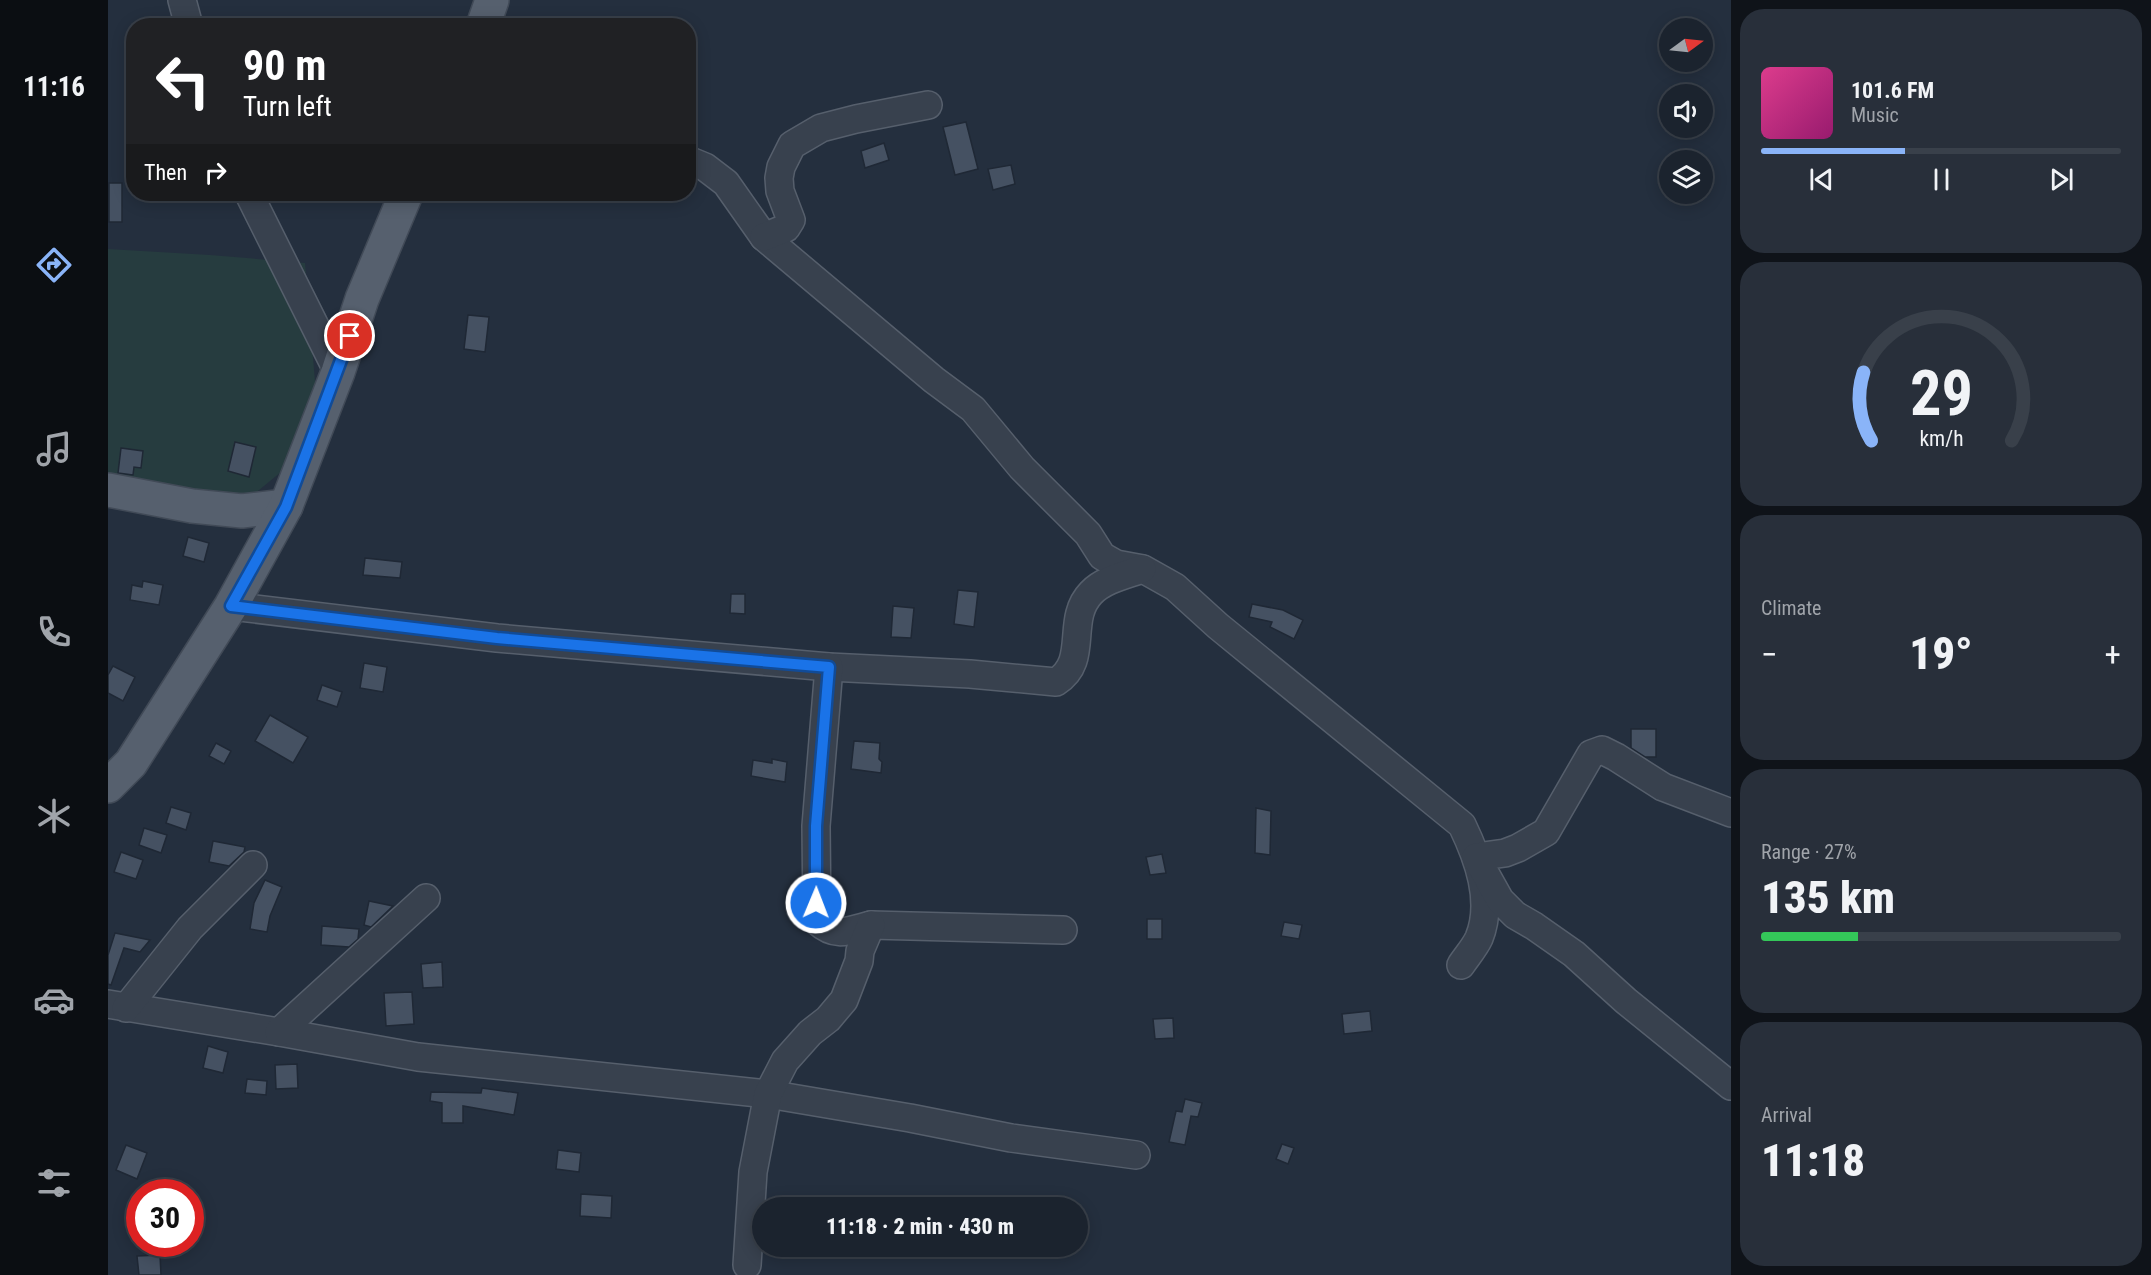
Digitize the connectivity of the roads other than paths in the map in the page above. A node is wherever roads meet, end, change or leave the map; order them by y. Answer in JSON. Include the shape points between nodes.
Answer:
{"nodes":[{"id":1,"x":182,"y":0,"type":"edge"},
{"id":2,"x":492,"y":0,"type":"edge"},
{"id":3,"x":187,"y":18,"type":"edge"},
{"id":4,"x":486,"y":18,"type":"edge"},
{"id":5,"x":928,"y":105,"type":"dead end"},
{"id":6,"x":696,"y":163,"type":"edge"},
{"id":7,"x":252,"y":201,"type":"edge"},
{"id":8,"x":403,"y":201,"type":"edge"},
{"id":9,"x":764,"y":237,"type":"junction"},
{"id":10,"x":338,"y":372,"type":"junction"},
{"id":11,"x":108,"y":490,"type":"edge"},
{"id":12,"x":286,"y":507,"type":"junction"},
{"id":13,"x":1143,"y":569,"type":"junction"},
{"id":14,"x":231,"y":606,"type":"junction"},
{"id":15,"x":829,"y":667,"type":"junction"},
{"id":16,"x":108,"y":786,"type":"edge"},
{"id":17,"x":1731,"y":813,"type":"edge"},
{"id":18,"x":1476,"y":857,"type":"junction"},
{"id":19,"x":253,"y":866,"type":"dead end"},
{"id":20,"x":426,"y":898,"type":"dead end"},
{"id":21,"x":871,"y":925,"type":"junction"},
{"id":22,"x":1063,"y":930,"type":"dead end"},
{"id":23,"x":1461,"y":965,"type":"dead end"},
{"id":24,"x":117,"y":1006,"type":"edge"},
{"id":25,"x":279,"y":1032,"type":"junction"},
{"id":26,"x":1731,"y":1086,"type":"edge"},
{"id":27,"x":768,"y":1095,"type":"junction"},
{"id":28,"x":1136,"y":1155,"type":"dead end"},
{"id":29,"x":747,"y":1265,"type":"dead end"}],
"edges":[{"from":1,"to":3,"type":"street"},
{"from":2,"to":4,"type":"main road"},
{"from":5,"to":9,"type":"street","via":[[821,128],[792,145],[779,178],[791,220],[786,228]]},
{"from":6,"to":9,"type":"street","via":[[726,183]]},
{"from":7,"to":10,"type":"street"},
{"from":8,"to":10,"type":"main road","via":[[362,299]]},
{"from":9,"to":13,"type":"street","via":[[973,409],[1022,468],[1088,534],[1102,556],[1116,564]]},
{"from":10,"to":12,"type":"main road"},
{"from":11,"to":12,"type":"main road","via":[[232,510]]},
{"from":12,"to":14,"type":"main road"},
{"from":13,"to":15,"type":"street","via":[[1090,593],[1078,615],[1075,659],[1067,675],[1056,682]]},
{"from":13,"to":18,"type":"street","via":[[1175,586],[1218,626],[1462,825]]},
{"from":14,"to":15,"type":"street","via":[[497,638]]},
{"from":14,"to":16,"type":"main road","via":[[131,764]]},
{"from":15,"to":21,"type":"street","via":[[816,826],[817,921],[827,930],[843,932]]},
{"from":17,"to":18,"type":"street","via":[[1663,787],[1602,750],[1591,754],[1546,832],[1505,853]]},
{"from":18,"to":23,"type":"street","via":[[1485,914],[1479,938]]},
{"from":18,"to":26,"type":"street","via":[[1500,900],[1515,915],[1574,954]]},
{"from":19,"to":24,"type":"street"},
{"from":20,"to":25,"type":"street"},
{"from":21,"to":22,"type":"street"},
{"from":21,"to":27,"type":"street","via":[[843,1000],[785,1061]]},
{"from":24,"to":25,"type":"street"},
{"from":25,"to":27,"type":"street","via":[[418,1057]]},
{"from":27,"to":28,"type":"street","via":[[1011,1138]]},
{"from":27,"to":29,"type":"street","via":[[753,1172]]}]}
